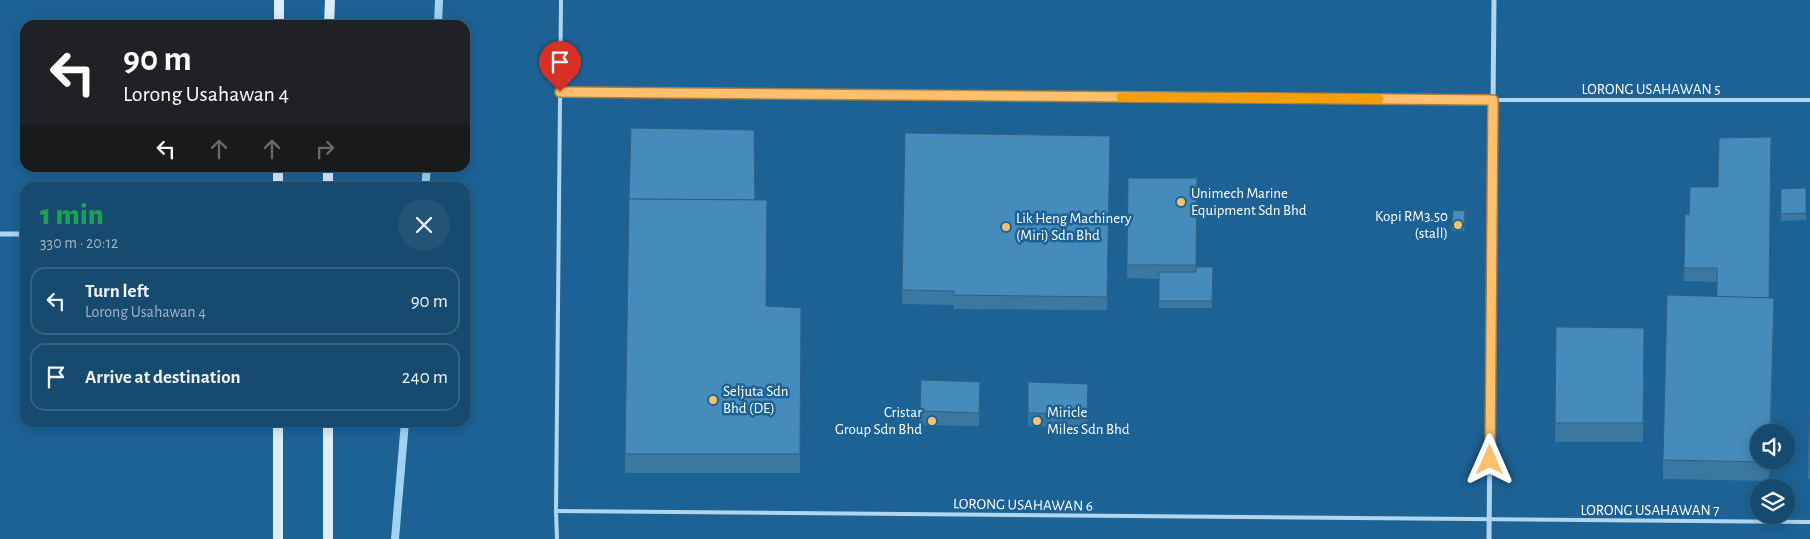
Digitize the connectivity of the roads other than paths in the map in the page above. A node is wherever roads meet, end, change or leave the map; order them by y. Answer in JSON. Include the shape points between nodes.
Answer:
{"nodes":[{"id":1,"x":279,"y":0,"type":"edge"},
{"id":2,"x":330,"y":0,"type":"edge"},
{"id":3,"x":561,"y":0,"type":"edge"},
{"id":4,"x":1494,"y":0,"type":"edge"},
{"id":5,"x":279,"y":20,"type":"edge"},
{"id":6,"x":329,"y":20,"type":"edge"},
{"id":7,"x":560,"y":92,"type":"junction"},
{"id":8,"x":1493,"y":100,"type":"junction"},
{"id":9,"x":1810,"y":100,"type":"edge"},
{"id":10,"x":0,"y":234,"type":"edge"},
{"id":11,"x":20,"y":234,"type":"edge"},
{"id":12,"x":278,"y":427,"type":"edge"},
{"id":13,"x":328,"y":427,"type":"edge"},
{"id":14,"x":556,"y":512,"type":"junction"},
{"id":15,"x":1490,"y":520,"type":"junction"},
{"id":16,"x":1810,"y":522,"type":"edge"},
{"id":17,"x":278,"y":539,"type":"edge"},
{"id":18,"x":328,"y":539,"type":"edge"},
{"id":19,"x":557,"y":539,"type":"edge"},
{"id":20,"x":1490,"y":539,"type":"edge"}],
"edges":[{"from":1,"to":5,"type":"main road"},
{"from":2,"to":6,"type":"main road"},
{"from":3,"to":7,"type":"lane"},
{"from":4,"to":8,"type":"street"},
{"from":7,"to":8,"type":"lane","name":"LORONG USAHAWAN 5"},
{"from":7,"to":14,"type":"lane"},
{"from":8,"to":9,"type":"lane","name":"LORONG USAHAWAN 5"},
{"from":8,"to":15,"type":"street"},
{"from":10,"to":11,"type":"street"},
{"from":12,"to":17,"type":"main road"},
{"from":13,"to":18,"type":"main road"},
{"from":14,"to":15,"type":"lane","name":"LORONG USAHAWAN 6"},
{"from":14,"to":19,"type":"lane"},
{"from":15,"to":16,"type":"lane","name":"LORONG USAHAWAN 7"},
{"from":15,"to":20,"type":"street"}]}
